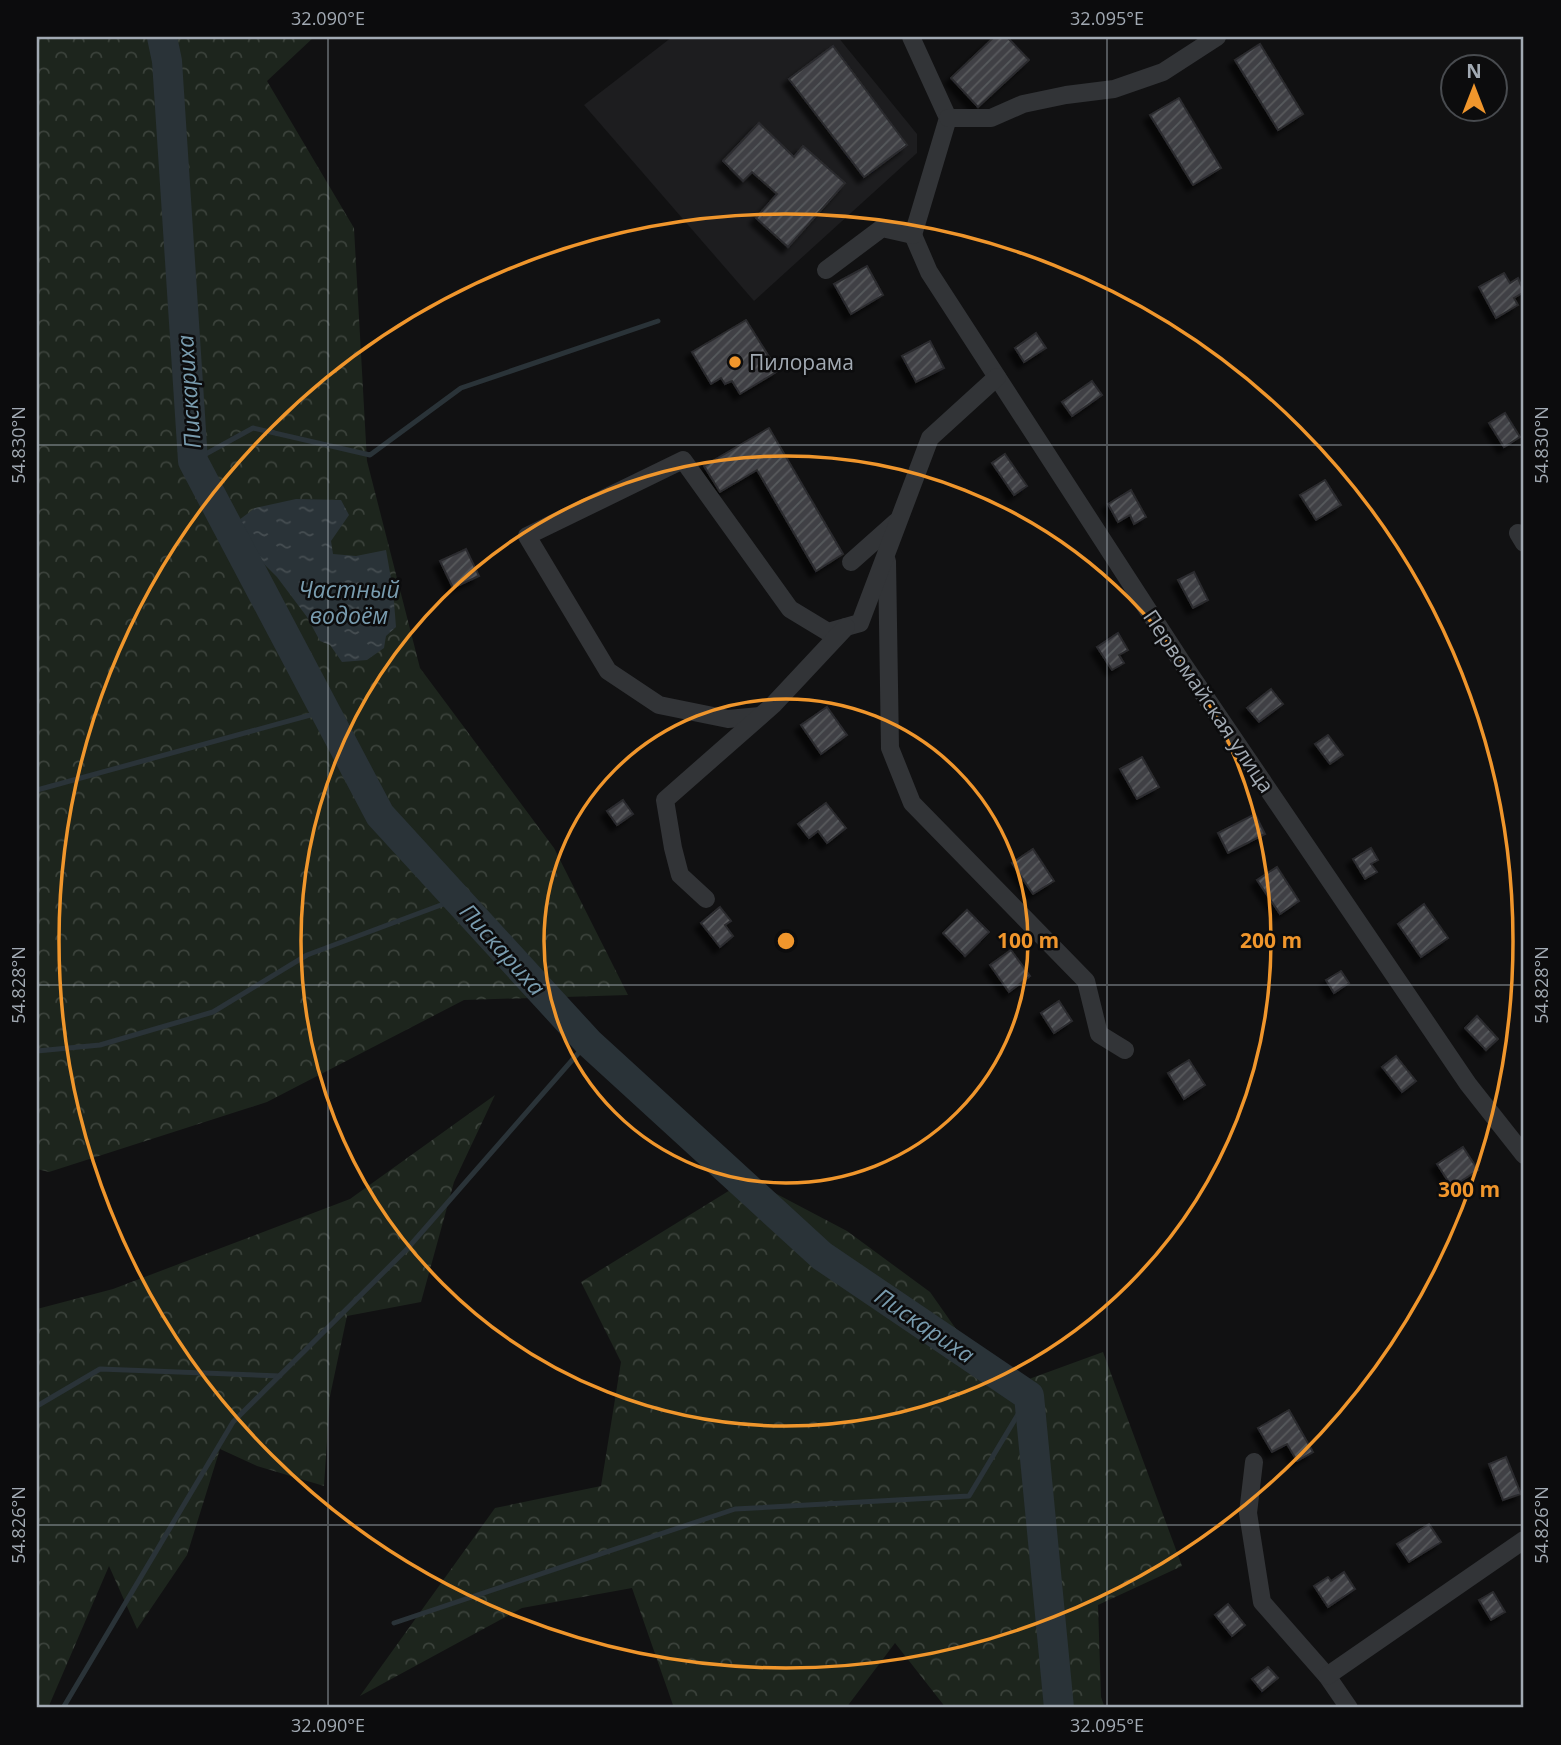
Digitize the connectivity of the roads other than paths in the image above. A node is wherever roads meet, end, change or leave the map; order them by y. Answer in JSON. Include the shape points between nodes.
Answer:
{"nodes":[{"id":1,"x":911,"y":37,"type":"edge"},
{"id":2,"x":1217,"y":37,"type":"edge"},
{"id":3,"x":947,"y":118,"type":"junction"},
{"id":4,"x":913,"y":235,"type":"junction"},
{"id":5,"x":826,"y":270,"type":"dead end"},
{"id":6,"x":997,"y":377,"type":"junction"},
{"id":7,"x":899,"y":520,"type":"junction"},
{"id":8,"x":887,"y":551,"type":"junction"},
{"id":9,"x":851,"y":562,"type":"dead end"},
{"id":10,"x":846,"y":627,"type":"junction"},
{"id":11,"x":760,"y":716,"type":"junction"},
{"id":12,"x":706,"y":899,"type":"dead end"},
{"id":13,"x":1125,"y":1050,"type":"dead end"},
{"id":14,"x":1524,"y":1155,"type":"edge"},
{"id":15,"x":1254,"y":1462,"type":"dead end"},
{"id":16,"x":1524,"y":1540,"type":"edge"},
{"id":17,"x":1327,"y":1675,"type":"junction"},
{"id":18,"x":1349,"y":1708,"type":"edge"}],
"edges":[{"from":1,"to":3,"type":"street"},
{"from":2,"to":3,"type":"street","via":[[1163,72],[1114,89],[1023,104],[991,118]]},
{"from":3,"to":4,"type":"street"},
{"from":4,"to":5,"type":"street","via":[[882,229]]},
{"from":4,"to":6,"type":"street","name":"Первомайская улица","via":[[929,272]]},
{"from":6,"to":7,"type":"street","via":[[930,438]]},
{"from":6,"to":14,"type":"street","name":"Первомайская улица","via":[[1181,661],[1468,1084]]},
{"from":7,"to":8,"type":"street"},
{"from":7,"to":9,"type":"street"},
{"from":8,"to":10,"type":"street","via":[[860,623]]},
{"from":8,"to":13,"type":"street","via":[[890,748],[912,803],[1086,981],[1099,1034]]},
{"from":10,"to":11,"type":"street"},
{"from":10,"to":11,"type":"street","via":[[828,632],[790,609],[683,460],[527,536],[608,671],[659,705],[728,719]]},
{"from":11,"to":12,"type":"street","via":[[666,800],[680,876]]},
{"from":15,"to":17,"type":"street","via":[[1248,1513],[1262,1602]]},
{"from":16,"to":17,"type":"street"},
{"from":17,"to":18,"type":"street"}]}
